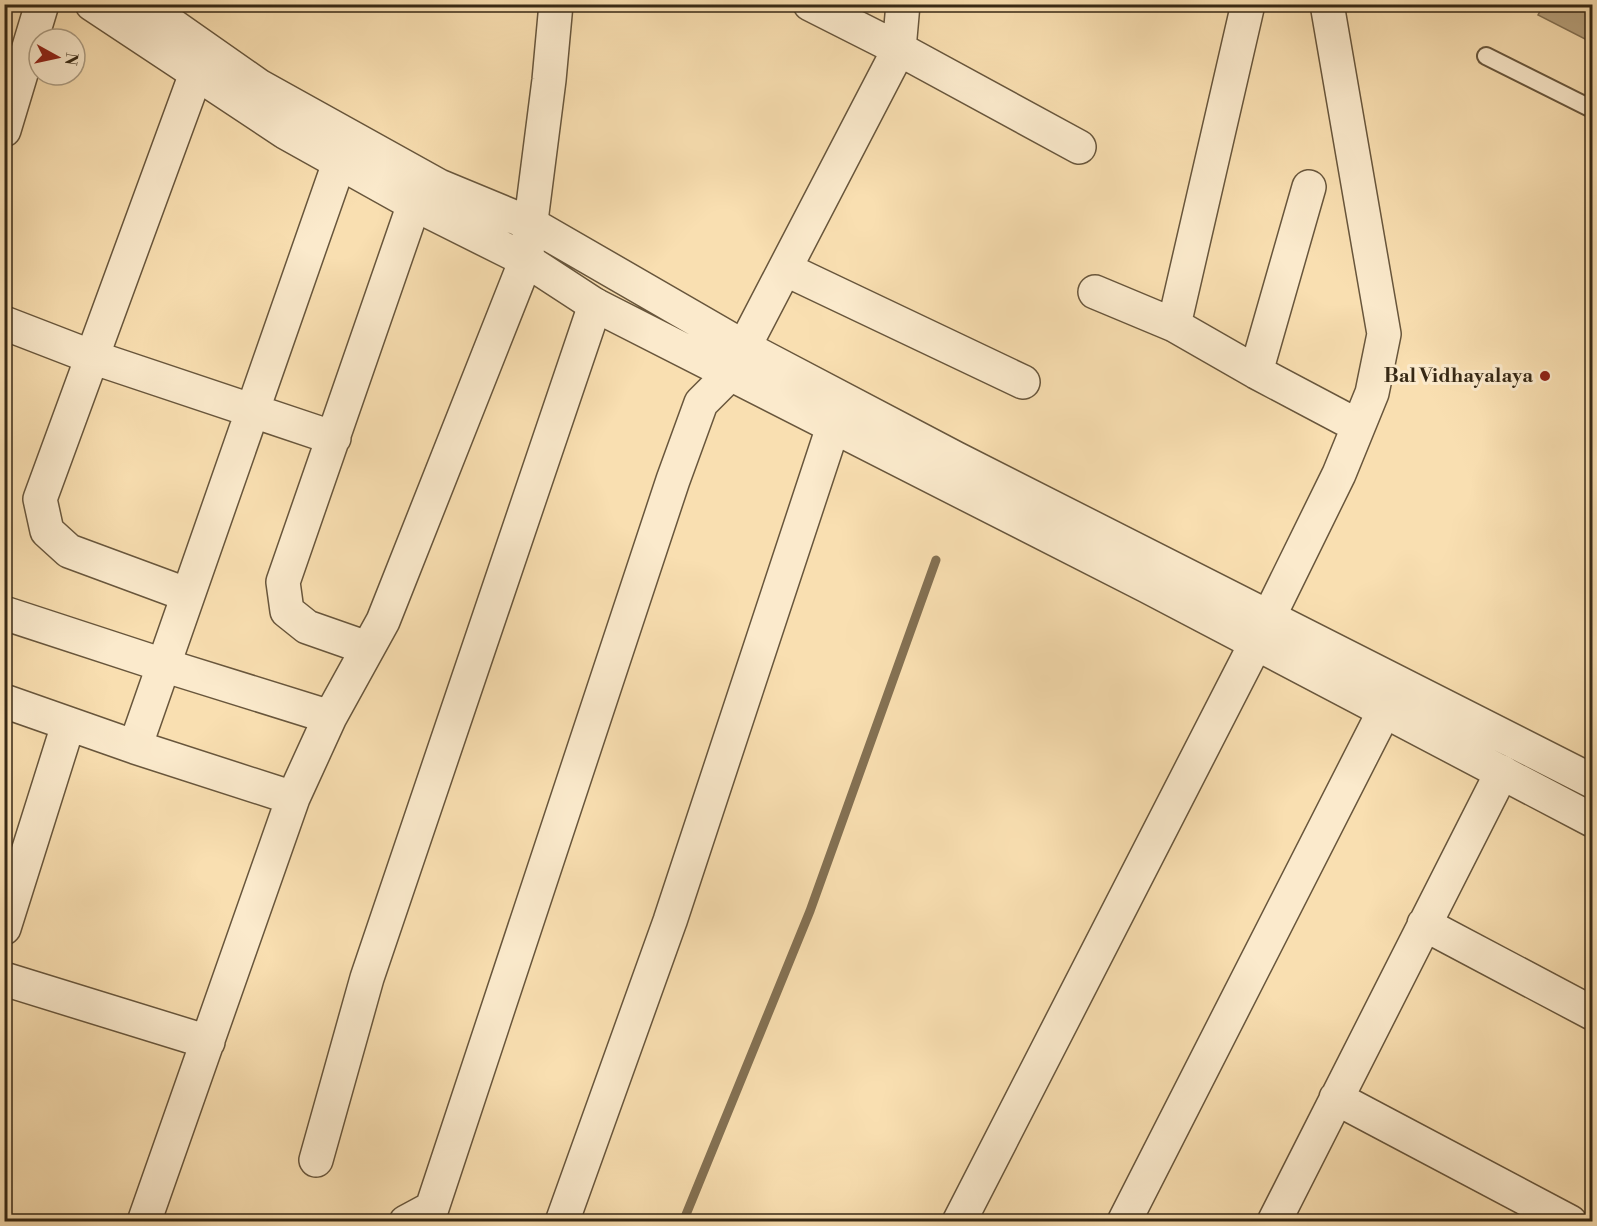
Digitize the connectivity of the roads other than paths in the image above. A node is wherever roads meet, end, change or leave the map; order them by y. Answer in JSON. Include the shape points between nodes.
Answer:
{"nodes":[{"id":1,"x":42,"y":4,"type":"edge"},
{"id":2,"x":92,"y":4,"type":"edge"},
{"id":3,"x":142,"y":4,"type":"edge"},
{"id":4,"x":556,"y":4,"type":"edge"},
{"id":5,"x":810,"y":4,"type":"edge"},
{"id":6,"x":903,"y":4,"type":"edge"},
{"id":7,"x":1248,"y":4,"type":"edge"},
{"id":8,"x":1327,"y":4,"type":"edge"},
{"id":9,"x":900,"y":49,"type":"junction"},
{"id":10,"x":1486,"y":56,"type":"dead end"},
{"id":11,"x":201,"y":61,"type":"junction"},
{"id":12,"x":1593,"y":109,"type":"edge"},
{"id":13,"x":4,"y":130,"type":"edge"},
{"id":14,"x":1079,"y":147,"type":"dead end"},
{"id":15,"x":349,"y":152,"type":"junction"},
{"id":16,"x":1309,"y":187,"type":"dead end"},
{"id":17,"x":414,"y":204,"type":"junction"},
{"id":18,"x":531,"y":224,"type":"junction"},
{"id":19,"x":526,"y":260,"type":"junction"},
{"id":20,"x":785,"y":269,"type":"junction"},
{"id":21,"x":1095,"y":291,"type":"dead end"},
{"id":22,"x":594,"y":305,"type":"junction"},
{"id":23,"x":4,"y":324,"type":"edge"},
{"id":24,"x":1174,"y":326,"type":"junction"},
{"id":25,"x":92,"y":357,"type":"junction"},
{"id":26,"x":737,"y":361,"type":"junction"},
{"id":27,"x":1256,"y":372,"type":"junction"},
{"id":28,"x":1023,"y":382,"type":"dead end"},
{"id":29,"x":252,"y":411,"type":"junction"},
{"id":30,"x":1359,"y":426,"type":"junction"},
{"id":31,"x":833,"y":427,"type":"junction"},
{"id":32,"x":334,"y":438,"type":"junction"},
{"id":33,"x":188,"y":595,"type":"junction"},
{"id":34,"x":4,"y":613,"type":"edge"},
{"id":35,"x":1262,"y":630,"type":"junction"},
{"id":36,"x":367,"y":648,"type":"junction"},
{"id":37,"x":163,"y":665,"type":"junction"},
{"id":38,"x":1391,"y":697,"type":"junction"},
{"id":39,"x":4,"y":701,"type":"edge"},
{"id":40,"x":330,"y":717,"type":"junction"},
{"id":41,"x":68,"y":724,"type":"junction"},
{"id":42,"x":135,"y":747,"type":"junction"},
{"id":43,"x":1502,"y":772,"type":"junction"},
{"id":44,"x":1593,"y":781,"type":"edge"},
{"id":45,"x":293,"y":798,"type":"junction"},
{"id":46,"x":1593,"y":820,"type":"edge"},
{"id":47,"x":1424,"y":924,"type":"junction"},
{"id":48,"x":4,"y":928,"type":"edge"},
{"id":49,"x":4,"y":979,"type":"edge"},
{"id":50,"x":1593,"y":1013,"type":"edge"},
{"id":51,"x":208,"y":1042,"type":"junction"},
{"id":52,"x":1336,"y":1098,"type":"junction"},
{"id":53,"x":316,"y":1160,"type":"dead end"},
{"id":54,"x":144,"y":1221,"type":"edge"},
{"id":55,"x":406,"y":1221,"type":"edge"},
{"id":56,"x":562,"y":1221,"type":"edge"},
{"id":57,"x":959,"y":1221,"type":"edge"},
{"id":58,"x":1124,"y":1221,"type":"edge"},
{"id":59,"x":1274,"y":1221,"type":"edge"},
{"id":60,"x":1570,"y":1221,"type":"edge"}],
"edges":[{"from":1,"to":13,"type":"street"},
{"from":2,"to":11,"type":"street"},
{"from":3,"to":11,"type":"street"},
{"from":4,"to":18,"type":"street"},
{"from":5,"to":9,"type":"street"},
{"from":6,"to":9,"type":"street"},
{"from":7,"to":24,"type":"street"},
{"from":8,"to":30,"type":"street","via":[[1384,334],[1372,393]]},
{"from":9,"to":14,"type":"street"},
{"from":9,"to":20,"type":"street"},
{"from":10,"to":12,"type":"lane"},
{"from":11,"to":15,"type":"street","via":[[285,132]]},
{"from":11,"to":25,"type":"street"},
{"from":15,"to":17,"type":"street"},
{"from":15,"to":18,"type":"street"},
{"from":15,"to":29,"type":"street"},
{"from":16,"to":27,"type":"street"},
{"from":17,"to":19,"type":"street"},
{"from":17,"to":32,"type":"street"},
{"from":18,"to":19,"type":"street"},
{"from":18,"to":26,"type":"street"},
{"from":19,"to":22,"type":"street"},
{"from":19,"to":36,"type":"street","via":[[383,621]]},
{"from":20,"to":26,"type":"street"},
{"from":20,"to":28,"type":"street"},
{"from":21,"to":24,"type":"street"},
{"from":22,"to":26,"type":"street"},
{"from":22,"to":53,"type":"street","via":[[367,978]]},
{"from":23,"to":25,"type":"street"},
{"from":24,"to":27,"type":"street"},
{"from":25,"to":29,"type":"street"},
{"from":25,"to":33,"type":"street","via":[[40,499],[46,531],[69,551]]},
{"from":26,"to":31,"type":"street"},
{"from":26,"to":35,"type":"street","via":[[955,458]]},
{"from":26,"to":55,"type":"street","via":[[701,403],[673,480],[432,1208]]},
{"from":27,"to":30,"type":"street"},
{"from":29,"to":32,"type":"street"},
{"from":29,"to":33,"type":"street"},
{"from":30,"to":35,"type":"street"},
{"from":31,"to":35,"type":"street","via":[[1137,580]]},
{"from":31,"to":56,"type":"street","via":[[670,921]]},
{"from":32,"to":36,"type":"street","via":[[283,582],[286,611],[307,627]]},
{"from":33,"to":37,"type":"street"},
{"from":34,"to":37,"type":"street"},
{"from":35,"to":38,"type":"street"},
{"from":35,"to":57,"type":"street"},
{"from":36,"to":40,"type":"street"},
{"from":37,"to":40,"type":"street"},
{"from":37,"to":42,"type":"street"},
{"from":38,"to":43,"type":"street"},
{"from":38,"to":44,"type":"street"},
{"from":38,"to":58,"type":"street"},
{"from":39,"to":41,"type":"street"},
{"from":40,"to":45,"type":"street"},
{"from":41,"to":42,"type":"street"},
{"from":41,"to":48,"type":"street"},
{"from":42,"to":45,"type":"street"},
{"from":43,"to":46,"type":"street"},
{"from":43,"to":47,"type":"street"},
{"from":45,"to":51,"type":"street"},
{"from":47,"to":50,"type":"street"},
{"from":47,"to":52,"type":"street"},
{"from":49,"to":51,"type":"street"},
{"from":51,"to":54,"type":"street"},
{"from":52,"to":59,"type":"street"},
{"from":52,"to":60,"type":"street"}]}
